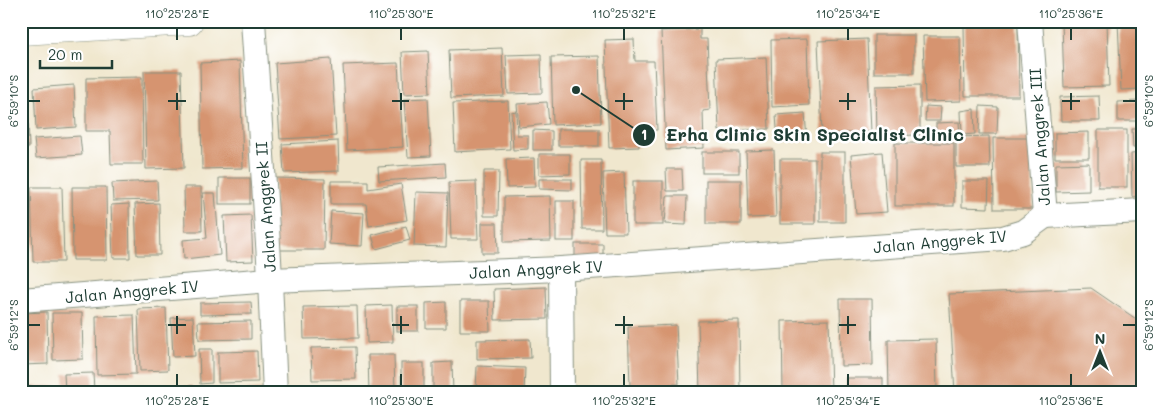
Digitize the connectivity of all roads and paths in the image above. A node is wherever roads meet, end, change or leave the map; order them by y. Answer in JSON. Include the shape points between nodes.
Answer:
{"nodes":[{"id":1,"x":189,"y":21,"type":"edge"},
{"id":2,"x":253,"y":21,"type":"edge"},
{"id":3,"x":1030,"y":21,"type":"edge"},
{"id":4,"x":21,"y":31,"type":"edge"},
{"id":5,"x":1142,"y":211,"type":"edge"},
{"id":6,"x":1045,"y":216,"type":"junction"},
{"id":7,"x":561,"y":269,"type":"junction"},
{"id":8,"x":270,"y":280,"type":"junction"},
{"id":9,"x":21,"y":300,"type":"edge"},
{"id":10,"x":275,"y":393,"type":"edge"},
{"id":11,"x":562,"y":393,"type":"edge"}],
"edges":[{"from":1,"to":4,"type":"main road"},
{"from":2,"to":8,"type":"street","name":"Jalan Anggrek II"},
{"from":3,"to":6,"type":"street","name":"Jalan Anggrek III"},
{"from":5,"to":6,"type":"street","name":"Jalan Anggrek III"},
{"from":6,"to":7,"type":"street","name":"Jalan Anggrek IV","via":[[1024,232],[1003,238]]},
{"from":7,"to":8,"type":"street","name":"Jalan Anggrek IV"},
{"from":7,"to":11,"type":"street"},
{"from":8,"to":9,"type":"street","name":"Jalan Anggrek IV"},
{"from":8,"to":10,"type":"street","name":"Jalan Anggrek II"}]}
